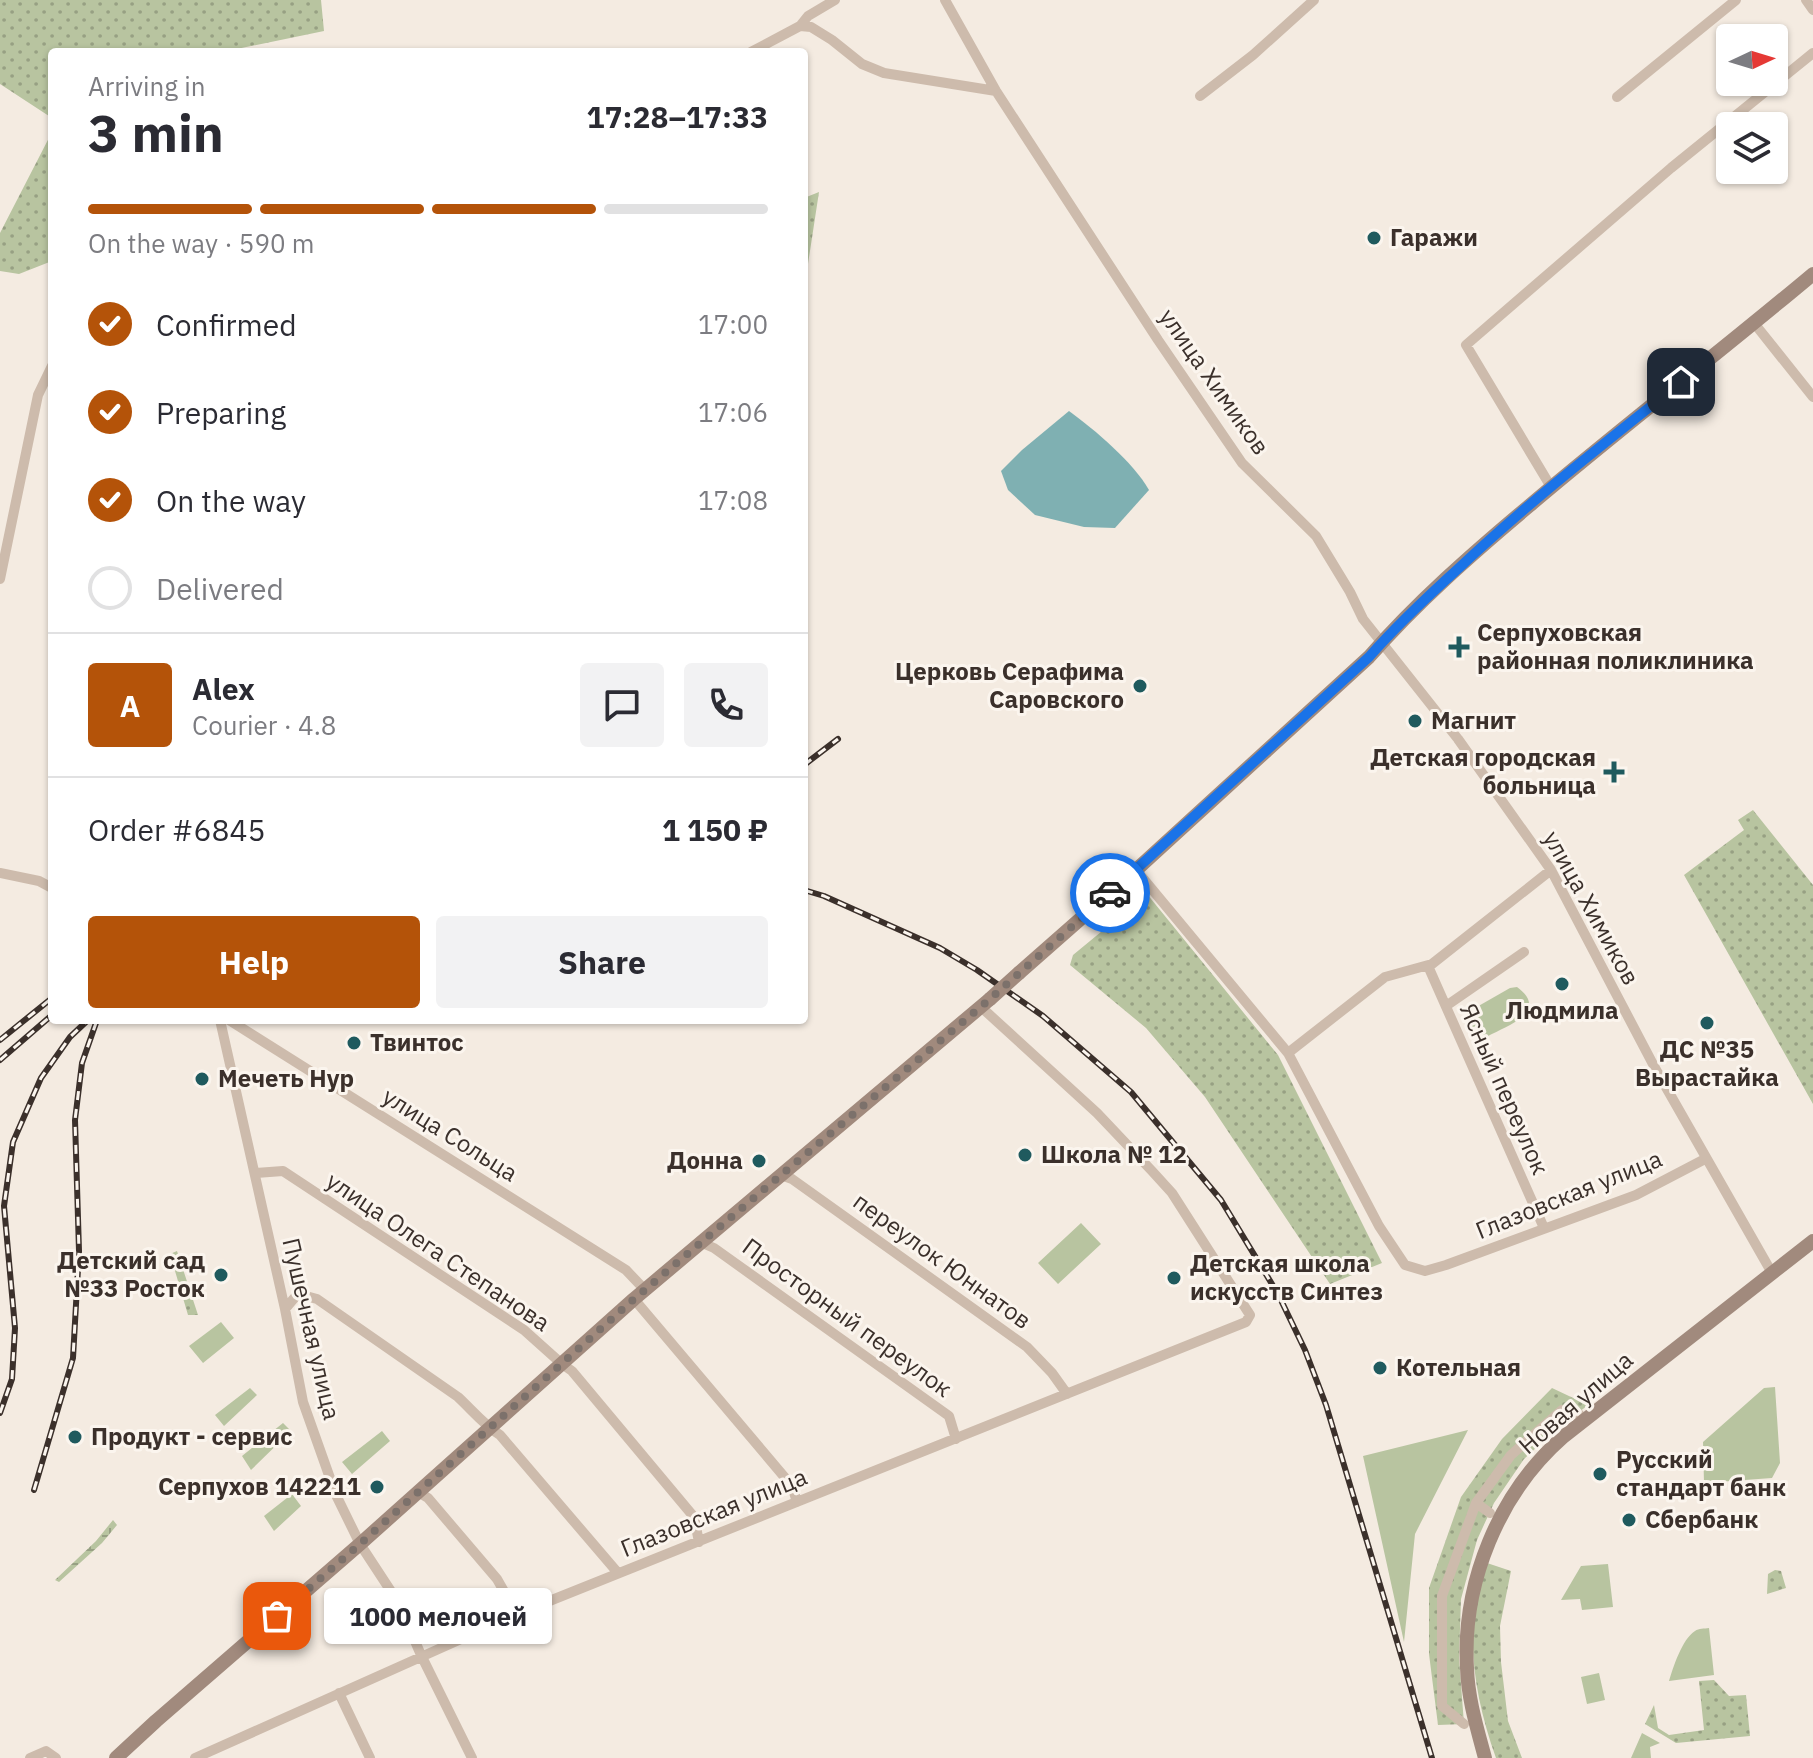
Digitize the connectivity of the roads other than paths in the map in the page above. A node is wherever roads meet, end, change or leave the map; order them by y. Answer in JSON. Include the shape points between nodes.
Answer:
{"nodes":[{"id":1,"x":835,"y":0,"type":"edge"},
{"id":2,"x":945,"y":0,"type":"edge"},
{"id":3,"x":1314,"y":0,"type":"edge"},
{"id":4,"x":1736,"y":0,"type":"edge"},
{"id":5,"x":1806,"y":0,"type":"edge"},
{"id":6,"x":1813,"y":10,"type":"edge"},
{"id":7,"x":800,"y":26,"type":"junction"},
{"id":8,"x":759,"y":48,"type":"edge"},
{"id":9,"x":1813,"y":53,"type":"edge"},
{"id":10,"x":996,"y":91,"type":"junction"},
{"id":11,"x":1200,"y":96,"type":"dead end"},
{"id":12,"x":1617,"y":97,"type":"dead end"},
{"id":13,"x":1813,"y":274,"type":"edge"},
{"id":14,"x":1754,"y":323,"type":"junction"},
{"id":15,"x":48,"y":374,"type":"edge"},
{"id":16,"x":1813,"y":397,"type":"edge"},
{"id":17,"x":1551,"y":487,"type":"junction"},
{"id":18,"x":0,"y":579,"type":"edge"},
{"id":19,"x":1381,"y":643,"type":"junction"},
{"id":20,"x":1136,"y":870,"type":"junction"},
{"id":21,"x":1551,"y":870,"type":"junction"},
{"id":22,"x":0,"y":873,"type":"edge"},
{"id":23,"x":48,"y":886,"type":"edge"},
{"id":24,"x":1524,"y":952,"type":"dead end"},
{"id":25,"x":1428,"y":966,"type":"junction"},
{"id":26,"x":986,"y":1003,"type":"junction"},
{"id":27,"x":1446,"y":1006,"type":"junction"},
{"id":28,"x":221,"y":1024,"type":"edge"},
{"id":29,"x":235,"y":1024,"type":"edge"},
{"id":30,"x":1288,"y":1053,"type":"junction"},
{"id":31,"x":1705,"y":1159,"type":"junction"},
{"id":32,"x":256,"y":1173,"type":"junction"},
{"id":33,"x":781,"y":1175,"type":"junction"},
{"id":34,"x":1544,"y":1228,"type":"junction"},
{"id":35,"x":1813,"y":1241,"type":"edge"},
{"id":36,"x":700,"y":1242,"type":"junction"},
{"id":37,"x":1772,"y":1273,"type":"junction"},
{"id":38,"x":639,"y":1295,"type":"junction"},
{"id":39,"x":285,"y":1309,"type":"junction"},
{"id":40,"x":562,"y":1364,"type":"junction"},
{"id":41,"x":1067,"y":1394,"type":"junction"},
{"id":42,"x":1579,"y":1414,"type":"dead end"},
{"id":43,"x":489,"y":1428,"type":"junction"},
{"id":44,"x":956,"y":1439,"type":"junction"},
{"id":45,"x":418,"y":1492,"type":"junction"},
{"id":46,"x":797,"y":1502,"type":"junction"},
{"id":47,"x":1476,"y":1503,"type":"junction"},
{"id":48,"x":1490,"y":1513,"type":"dead end"},
{"id":49,"x":699,"y":1542,"type":"junction"},
{"id":50,"x":360,"y":1544,"type":"junction"},
{"id":51,"x":618,"y":1573,"type":"junction"},
{"id":52,"x":517,"y":1614,"type":"junction"},
{"id":53,"x":421,"y":1655,"type":"junction"},
{"id":54,"x":339,"y":1693,"type":"junction"},
{"id":55,"x":1464,"y":1724,"type":"dead end"},
{"id":56,"x":30,"y":1758,"type":"edge"},
{"id":57,"x":56,"y":1758,"type":"edge"},
{"id":58,"x":116,"y":1758,"type":"edge"},
{"id":59,"x":195,"y":1758,"type":"edge"},
{"id":60,"x":370,"y":1758,"type":"edge"},
{"id":61,"x":472,"y":1758,"type":"edge"},
{"id":62,"x":1485,"y":1758,"type":"edge"}],
"edges":[{"from":1,"to":7,"type":"street"},
{"from":2,"to":10,"type":"street","name":"улица Химиков"},
{"from":3,"to":11,"type":"street"},
{"from":4,"to":12,"type":"street"},
{"from":5,"to":6,"type":"street"},
{"from":7,"to":8,"type":"street"},
{"from":7,"to":10,"type":"street","via":[[811,27],[862,64],[884,73]]},
{"from":9,"to":17,"type":"street","via":[[1466,345]]},
{"from":10,"to":19,"type":"street","name":"улица Химиков","via":[[1242,463],[1316,536]]},
{"from":13,"to":14,"type":"street"},
{"from":14,"to":16,"type":"street"},
{"from":14,"to":17,"type":"street"},
{"from":15,"to":18,"type":"street","via":[[36,400]]},
{"from":17,"to":19,"type":"street"},
{"from":19,"to":20,"type":"street"},
{"from":19,"to":21,"type":"street","name":"улица Химиков","via":[[1458,739]]},
{"from":20,"to":26,"type":"street","bridge":true},
{"from":20,"to":30,"type":"street"},
{"from":21,"to":25,"type":"street"},
{"from":21,"to":31,"type":"street","name":"улица Химиков"},
{"from":22,"to":23,"type":"street"},
{"from":24,"to":27,"type":"street"},
{"from":25,"to":27,"type":"street","name":"Ясный переулок"},
{"from":25,"to":30,"type":"street","via":[[1385,977]]},
{"from":26,"to":33,"type":"street"},
{"from":26,"to":41,"type":"street","name":"Глазовская улица","via":[[1172,1193],[1250,1315],[1246,1322]]},
{"from":27,"to":34,"type":"street","name":"Ясный переулок"},
{"from":28,"to":32,"type":"street","name":"Пушечная улица"},
{"from":29,"to":38,"type":"street","name":"улица Сольца","via":[[626,1270]]},
{"from":30,"to":34,"type":"street","name":"Глазовская улица","via":[[1405,1265],[1425,1271]]},
{"from":31,"to":34,"type":"street","name":"Глазовская улица","via":[[1636,1195]]},
{"from":31,"to":37,"type":"street","name":"улица Химиков"},
{"from":32,"to":39,"type":"street","name":"Пушечная улица"},
{"from":32,"to":40,"type":"street","name":"улица Олега Степанова","via":[[283,1171],[524,1330]]},
{"from":33,"to":36,"type":"street"},
{"from":33,"to":41,"type":"street","name":"переулок Юннатов","via":[[1027,1347]]},
{"from":35,"to":37,"type":"street","name":"Новая улица"},
{"from":36,"to":38,"type":"street"},
{"from":36,"to":44,"type":"street","name":"Просторный переулок","via":[[949,1416]]},
{"from":37,"to":62,"type":"street","name":"Новая улица","via":[[1563,1437],[1515,1491],[1484,1557],[1468,1627],[1468,1685]]},
{"from":38,"to":40,"type":"street"},
{"from":38,"to":46,"type":"street","name":"улица Сольца","via":[[792,1486]]},
{"from":39,"to":43,"type":"street","via":[[296,1296],[317,1299],[458,1397]]},
{"from":39,"to":50,"type":"street","name":"Пушечная улица","via":[[303,1402],[336,1495]]},
{"from":40,"to":43,"type":"street"},
{"from":40,"to":49,"type":"street","name":"улица Олега Степанова","via":[[694,1517]]},
{"from":41,"to":44,"type":"street","name":"Глазовская улица"},
{"from":42,"to":47,"type":"street","via":[[1562,1410],[1511,1455]]},
{"from":43,"to":45,"type":"street"},
{"from":43,"to":51,"type":"street"},
{"from":44,"to":46,"type":"street","name":"Глазовская улица"},
{"from":45,"to":50,"type":"street"},
{"from":45,"to":52,"type":"street","via":[[497,1579]]},
{"from":46,"to":49,"type":"street","name":"Глазовская улица"},
{"from":47,"to":48,"type":"street"},
{"from":47,"to":55,"type":"street","via":[[1442,1596],[1442,1706]]},
{"from":49,"to":51,"type":"street","name":"Глазовская улица"},
{"from":50,"to":53,"type":"street","name":"Пушечная улица","via":[[398,1602]]},
{"from":50,"to":58,"type":"street"},
{"from":51,"to":52,"type":"street","name":"Глазовская улица"},
{"from":52,"to":53,"type":"street","name":"Глазовская улица"},
{"from":53,"to":54,"type":"street","name":"Глазовская улица"},
{"from":53,"to":61,"type":"street","name":"Пушечная улица"},
{"from":54,"to":59,"type":"street","name":"Глазовская улица"},
{"from":54,"to":60,"type":"street"},
{"from":56,"to":57,"type":"street","via":[[46,1751]]}]}
